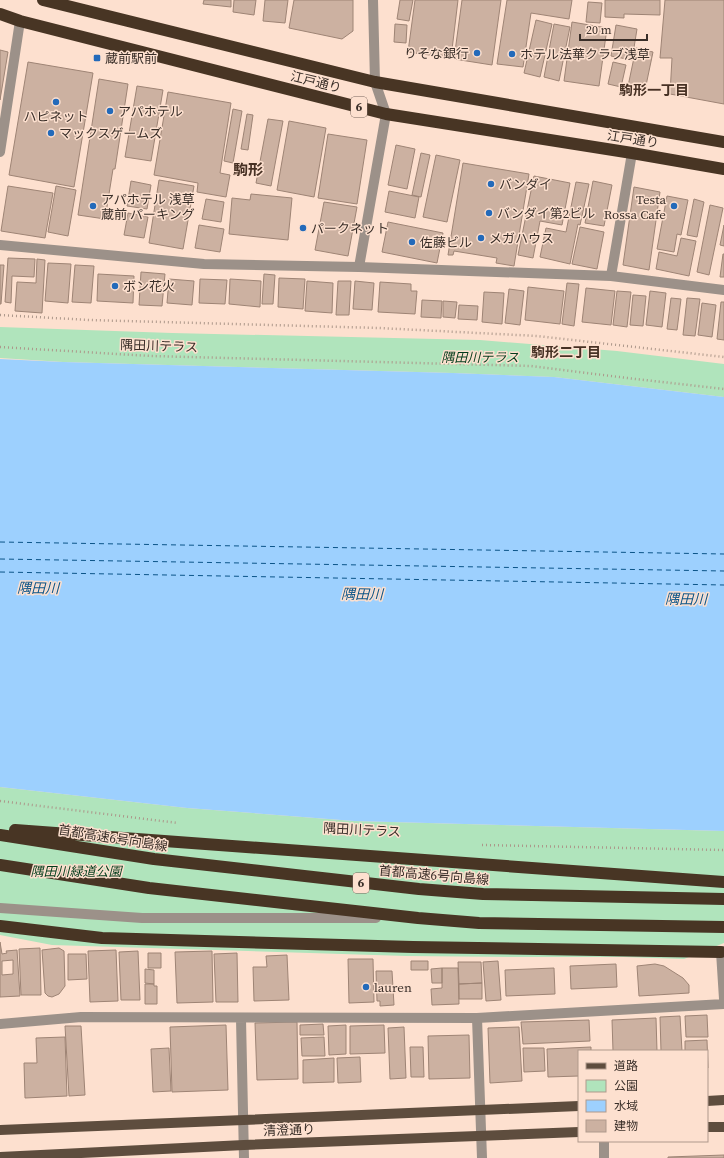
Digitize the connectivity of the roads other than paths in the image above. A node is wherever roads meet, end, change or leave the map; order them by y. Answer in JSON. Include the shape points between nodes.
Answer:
{"nodes":[{"id":1,"x":43,"y":0,"type":"edge"},
{"id":2,"x":373,"y":0,"type":"edge"},
{"id":3,"x":0,"y":14,"type":"edge"},
{"id":4,"x":20,"y":21,"type":"junction"},
{"id":5,"x":375,"y":82,"type":"junction"},
{"id":6,"x":386,"y":114,"type":"junction"},
{"id":7,"x":724,"y":142,"type":"edge"},
{"id":8,"x":1,"y":146,"type":"edge"},
{"id":9,"x":632,"y":153,"type":"junction"},
{"id":10,"x":724,"y":169,"type":"edge"},
{"id":11,"x":0,"y":245,"type":"edge"},
{"id":12,"x":359,"y":267,"type":"junction"},
{"id":13,"x":612,"y":276,"type":"junction"},
{"id":14,"x":724,"y":290,"type":"edge"},
{"id":15,"x":0,"y":829,"type":"edge"},
{"id":16,"x":0,"y":835,"type":"edge"},
{"id":17,"x":0,"y":865,"type":"edge"},
{"id":18,"x":724,"y":882,"type":"edge"},
{"id":19,"x":724,"y":899,"type":"edge"},
{"id":20,"x":0,"y":908,"type":"edge"},
{"id":21,"x":418,"y":918,"type":"junction"},
{"id":22,"x":0,"y":926,"type":"edge"},
{"id":23,"x":724,"y":927,"type":"edge"},
{"id":24,"x":722,"y":952,"type":"edge"},
{"id":25,"x":724,"y":999,"type":"edge"},
{"id":26,"x":724,"y":1004,"type":"edge"},
{"id":27,"x":477,"y":1018,"type":"junction"},
{"id":28,"x":241,"y":1019,"type":"junction"},
{"id":29,"x":0,"y":1024,"type":"edge"},
{"id":30,"x":724,"y":1100,"type":"edge"},
{"id":31,"x":708,"y":1101,"type":"edge"},
{"id":32,"x":578,"y":1106,"type":"edge"},
{"id":33,"x":481,"y":1110,"type":"junction"},
{"id":34,"x":244,"y":1120,"type":"junction"},
{"id":35,"x":708,"y":1127,"type":"edge"},
{"id":36,"x":724,"y":1127,"type":"edge"},
{"id":37,"x":0,"y":1130,"type":"edge"},
{"id":38,"x":578,"y":1132,"type":"edge"},
{"id":39,"x":481,"y":1136,"type":"junction"},
{"id":40,"x":604,"y":1142,"type":"edge"},
{"id":41,"x":244,"y":1145,"type":"junction"},
{"id":42,"x":0,"y":1157,"type":"edge"},
{"id":43,"x":244,"y":1158,"type":"edge"},
{"id":44,"x":482,"y":1158,"type":"edge"},
{"id":45,"x":604,"y":1158,"type":"edge"}],
"edges":[{"from":1,"to":5,"type":"highway","name":"江戸通り","number":"6"},
{"from":2,"to":5,"type":"street"},
{"from":3,"to":4,"type":"highway","name":"江戸通り","number":"6"},
{"from":4,"to":6,"type":"highway","name":"江戸通り","number":"6"},
{"from":4,"to":8,"type":"street"},
{"from":5,"to":6,"type":"street"},
{"from":5,"to":7,"type":"highway","name":"江戸通り","number":"6"},
{"from":6,"to":9,"type":"highway","name":"江戸通り","number":"6"},
{"from":6,"to":12,"type":"street"},
{"from":9,"to":10,"type":"highway","name":"江戸通り","number":"6"},
{"from":9,"to":13,"type":"street"},
{"from":11,"to":12,"type":"street","via":[[204,264]]},
{"from":12,"to":13,"type":"street"},
{"from":13,"to":14,"type":"street"},
{"from":15,"to":18,"type":"highway"},
{"from":16,"to":19,"type":"highway","name":"首都高速6号向島線","number":"6","via":[[154,859],[419,889],[483,894]]},
{"from":17,"to":21,"type":"highway","number":"6","via":[[149,888]]},
{"from":20,"to":21,"type":"street","via":[[142,918]]},
{"from":21,"to":23,"type":"highway","number":"6","via":[[479,922]]},
{"from":22,"to":24,"type":"highway","via":[[102,938]]},
{"from":24,"to":25,"type":"street"},
{"from":26,"to":27,"type":"street"},
{"from":27,"to":28,"type":"street"},
{"from":27,"to":33,"type":"street"},
{"from":28,"to":29,"type":"street","via":[[81,1017]]},
{"from":28,"to":34,"type":"street"},
{"from":30,"to":31,"type":"main road"},
{"from":32,"to":33,"type":"main road","name":"清澄通り"},
{"from":33,"to":34,"type":"main road","name":"清澄通り"},
{"from":33,"to":39,"type":"street"},
{"from":34,"to":37,"type":"main road","name":"清澄通り"},
{"from":34,"to":41,"type":"street"},
{"from":35,"to":36,"type":"main road"},
{"from":38,"to":39,"type":"main road","name":"清澄通り"},
{"from":39,"to":41,"type":"main road","name":"清澄通り"},
{"from":39,"to":44,"type":"street"},
{"from":40,"to":45,"type":"street"},
{"from":41,"to":42,"type":"main road","name":"清澄通り"},
{"from":41,"to":43,"type":"street"}]}
